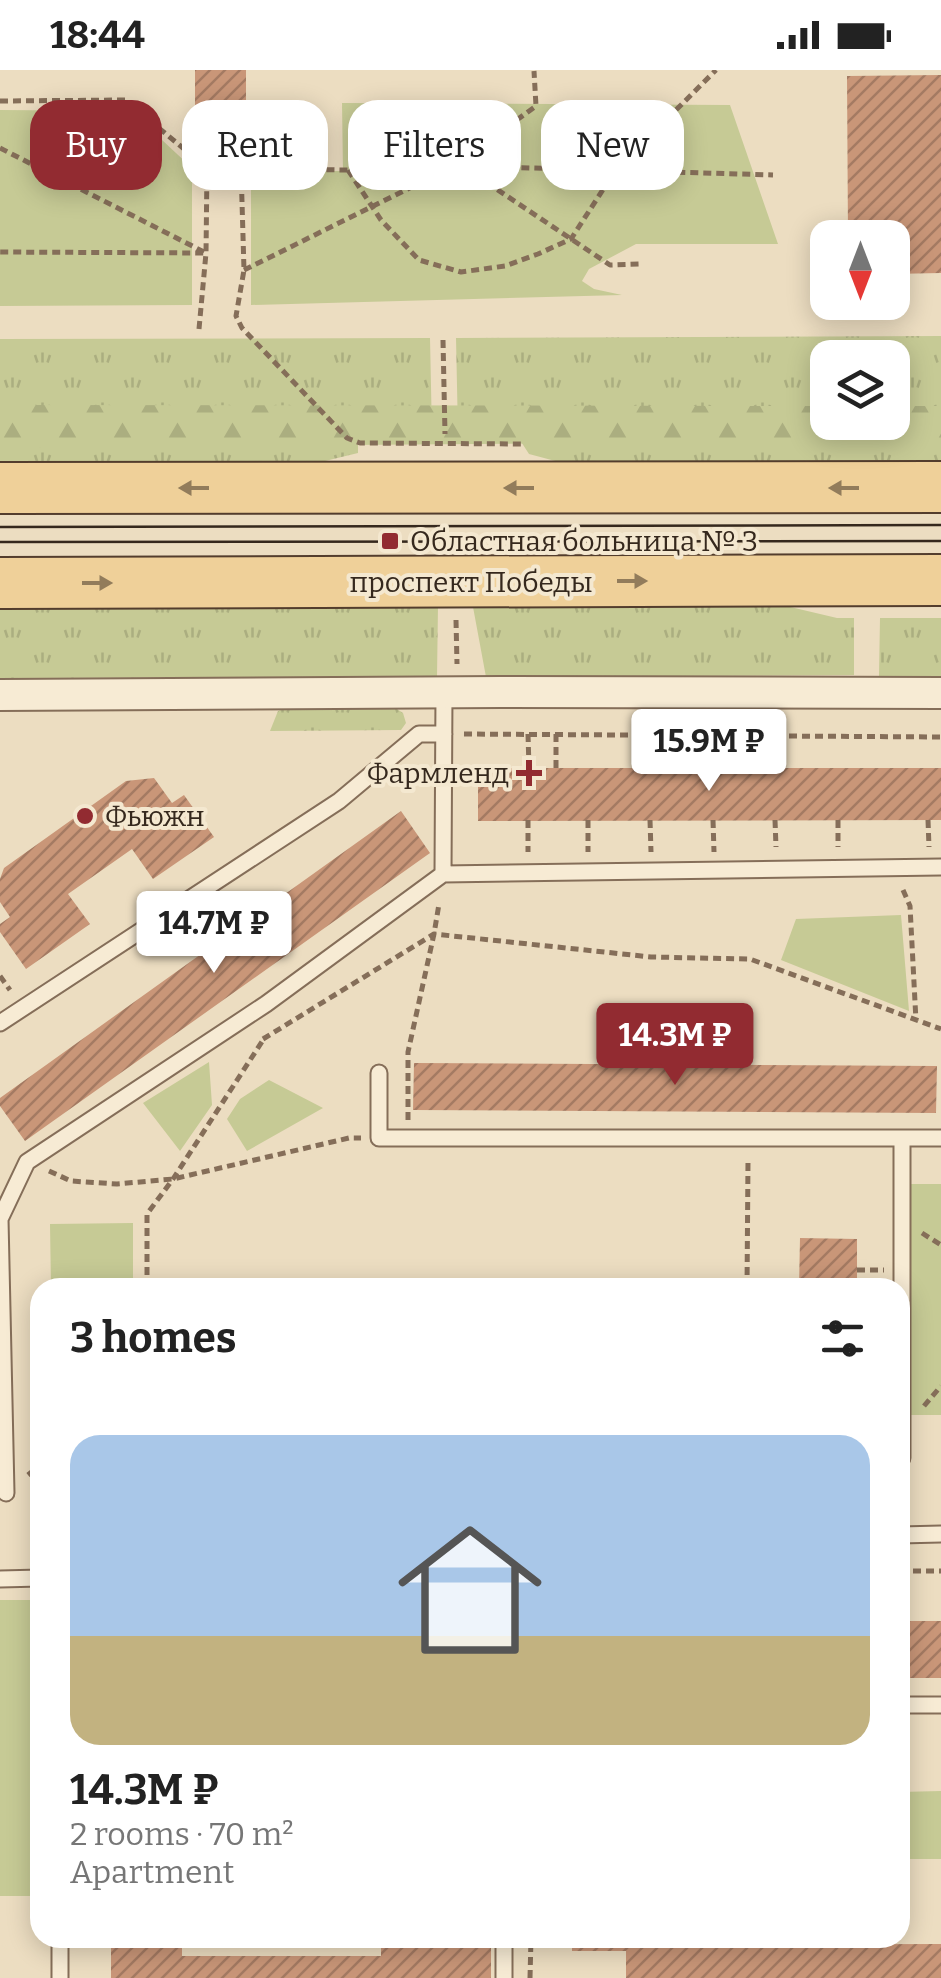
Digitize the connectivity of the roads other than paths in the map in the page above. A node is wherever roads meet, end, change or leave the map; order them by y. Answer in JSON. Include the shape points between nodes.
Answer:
{"nodes":[{"id":1,"x":941,"y":487,"type":"edge"},
{"id":2,"x":0,"y":488,"type":"edge"},
{"id":3,"x":941,"y":580,"type":"edge"},
{"id":4,"x":0,"y":583,"type":"edge"},
{"id":5,"x":451,"y":684,"type":"junction"},
{"id":6,"x":941,"y":693,"type":"edge"},
{"id":7,"x":0,"y":695,"type":"edge"},
{"id":8,"x":444,"y":734,"type":"junction"},
{"id":9,"x":941,"y":868,"type":"edge"},
{"id":10,"x":443,"y":874,"type":"junction"},
{"id":11,"x":0,"y":1023,"type":"edge"},
{"id":12,"x":379,"y":1073,"type":"dead end"},
{"id":13,"x":902,"y":1138,"type":"junction"},
{"id":14,"x":941,"y":1138,"type":"edge"},
{"id":15,"x":902,"y":1278,"type":"edge"},
{"id":16,"x":6,"y":1493,"type":"dead end"},
{"id":17,"x":941,"y":1534,"type":"edge"},
{"id":18,"x":910,"y":1535,"type":"edge"},
{"id":19,"x":0,"y":1578,"type":"edge"},
{"id":20,"x":30,"y":1578,"type":"edge"},
{"id":21,"x":910,"y":1705,"type":"edge"},
{"id":22,"x":941,"y":1705,"type":"edge"},
{"id":23,"x":60,"y":1948,"type":"edge"},
{"id":24,"x":504,"y":1948,"type":"edge"},
{"id":25,"x":60,"y":1978,"type":"edge"},
{"id":26,"x":504,"y":1978,"type":"edge"}],
"edges":[{"from":1,"to":2,"type":"main road","one_way":true},
{"from":4,"to":3,"type":"main road","name":"проспект Победы","one_way":true},
{"from":5,"to":6,"type":"street"},
{"from":5,"to":7,"type":"street"},
{"from":5,"to":8,"type":"lane"},
{"from":8,"to":10,"type":"lane"},
{"from":8,"to":11,"type":"lane","via":[[419,734],[340,801]]},
{"from":9,"to":10,"type":"lane"},
{"from":10,"to":16,"type":"lane","via":[[301,979],[27,1162],[0,1219]]},
{"from":12,"to":13,"type":"lane","via":[[379,1138]]},
{"from":13,"to":14,"type":"lane"},
{"from":13,"to":15,"type":"lane"},
{"from":17,"to":18,"type":"lane"},
{"from":19,"to":20,"type":"lane"},
{"from":21,"to":22,"type":"lane"},
{"from":23,"to":25,"type":"lane"},
{"from":24,"to":26,"type":"lane"}]}
